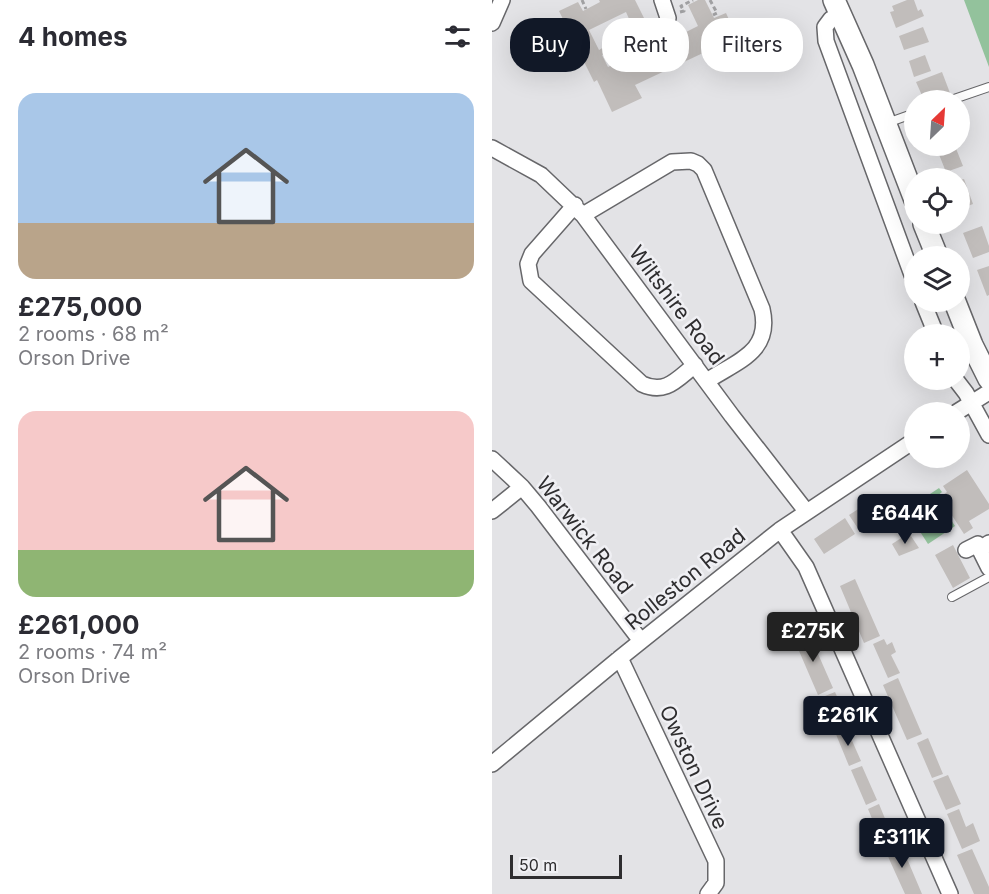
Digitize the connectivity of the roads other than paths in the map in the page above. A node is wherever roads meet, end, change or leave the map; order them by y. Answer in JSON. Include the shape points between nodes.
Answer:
{"nodes":[{"id":1,"x":502,"y":0,"type":"edge"},
{"id":2,"x":662,"y":0,"type":"edge"},
{"id":3,"x":838,"y":7,"type":"edge"},
{"id":4,"x":668,"y":18,"type":"dead end"},
{"id":5,"x":492,"y":23,"type":"edge"},
{"id":6,"x":989,"y":87,"type":"edge"},
{"id":7,"x":970,"y":94,"type":"edge"},
{"id":8,"x":904,"y":117,"type":"edge"},
{"id":9,"x":886,"y":123,"type":"junction"},
{"id":10,"x":492,"y":148,"type":"edge"},
{"id":11,"x":904,"y":171,"type":"edge"},
{"id":12,"x":579,"y":210,"type":"junction"},
{"id":13,"x":904,"y":253,"type":"edge"},
{"id":14,"x":959,"y":312,"type":"edge"},
{"id":15,"x":695,"y":364,"type":"junction"},
{"id":16,"x":989,"y":379,"type":"edge"},
{"id":17,"x":707,"y":381,"type":"junction"},
{"id":18,"x":963,"y":390,"type":"edge"},
{"id":19,"x":989,"y":392,"type":"edge"},
{"id":20,"x":971,"y":403,"type":"junction"},
{"id":21,"x":989,"y":435,"type":"edge"},
{"id":22,"x":904,"y":447,"type":"edge"},
{"id":23,"x":492,"y":459,"type":"edge"},
{"id":24,"x":522,"y":487,"type":"junction"},
{"id":25,"x":492,"y":511,"type":"edge"},
{"id":26,"x":806,"y":511,"type":"junction"},
{"id":27,"x":780,"y":530,"type":"junction"},
{"id":28,"x":978,"y":548,"type":"edge"},
{"id":29,"x":989,"y":568,"type":"edge"},
{"id":30,"x":989,"y":577,"type":"edge"},
{"id":31,"x":952,"y":597,"type":"dead end"},
{"id":32,"x":640,"y":641,"type":"junction"},
{"id":33,"x":620,"y":658,"type":"junction"},
{"id":34,"x":492,"y":764,"type":"edge"},
{"id":35,"x":708,"y":894,"type":"edge"},
{"id":36,"x":950,"y":894,"type":"edge"}],
"edges":[{"from":1,"to":5,"type":"street"},
{"from":2,"to":4,"type":"street"},
{"from":3,"to":9,"type":"main road"},
{"from":3,"to":13,"type":"street","via":[[825,27],[826,41]]},
{"from":6,"to":7,"type":"lane"},
{"from":8,"to":9,"type":"lane"},
{"from":9,"to":11,"type":"main road"},
{"from":10,"to":12,"type":"street","name":"Wiltshire Road","via":[[541,175]]},
{"from":12,"to":15,"type":"street","name":"Wiltshire Road"},
{"from":12,"to":15,"type":"street","via":[[532,254],[528,264],[531,281],[642,384],[652,389],[668,386]]},
{"from":12,"to":17,"type":"street","via":[[672,162],[682,160],[704,170],[765,320],[762,340],[756,349]]},
{"from":14,"to":16,"type":"main road"},
{"from":15,"to":17,"type":"street","name":"Wiltshire Road"},
{"from":17,"to":26,"type":"street","name":"Wiltshire Road"},
{"from":18,"to":20,"type":"street"},
{"from":19,"to":20,"type":"street"},
{"from":20,"to":21,"type":"street"},
{"from":22,"to":26,"type":"street","name":"Rolleston Road"},
{"from":23,"to":24,"type":"street","name":"Warwick Road"},
{"from":24,"to":25,"type":"street"},
{"from":24,"to":32,"type":"street","name":"Warwick Road"},
{"from":26,"to":27,"type":"street","name":"Rolleston Road"},
{"from":27,"to":32,"type":"street","name":"Rolleston Road"},
{"from":27,"to":36,"type":"street","via":[[806,567]]},
{"from":28,"to":29,"type":"street"},
{"from":30,"to":31,"type":"lane"},
{"from":32,"to":33,"type":"street","name":"Rolleston Road"},
{"from":33,"to":34,"type":"street","name":"Rolleston Road"},
{"from":33,"to":35,"type":"street","name":"Owston Drive","via":[[716,861],[716,883]]}]}
